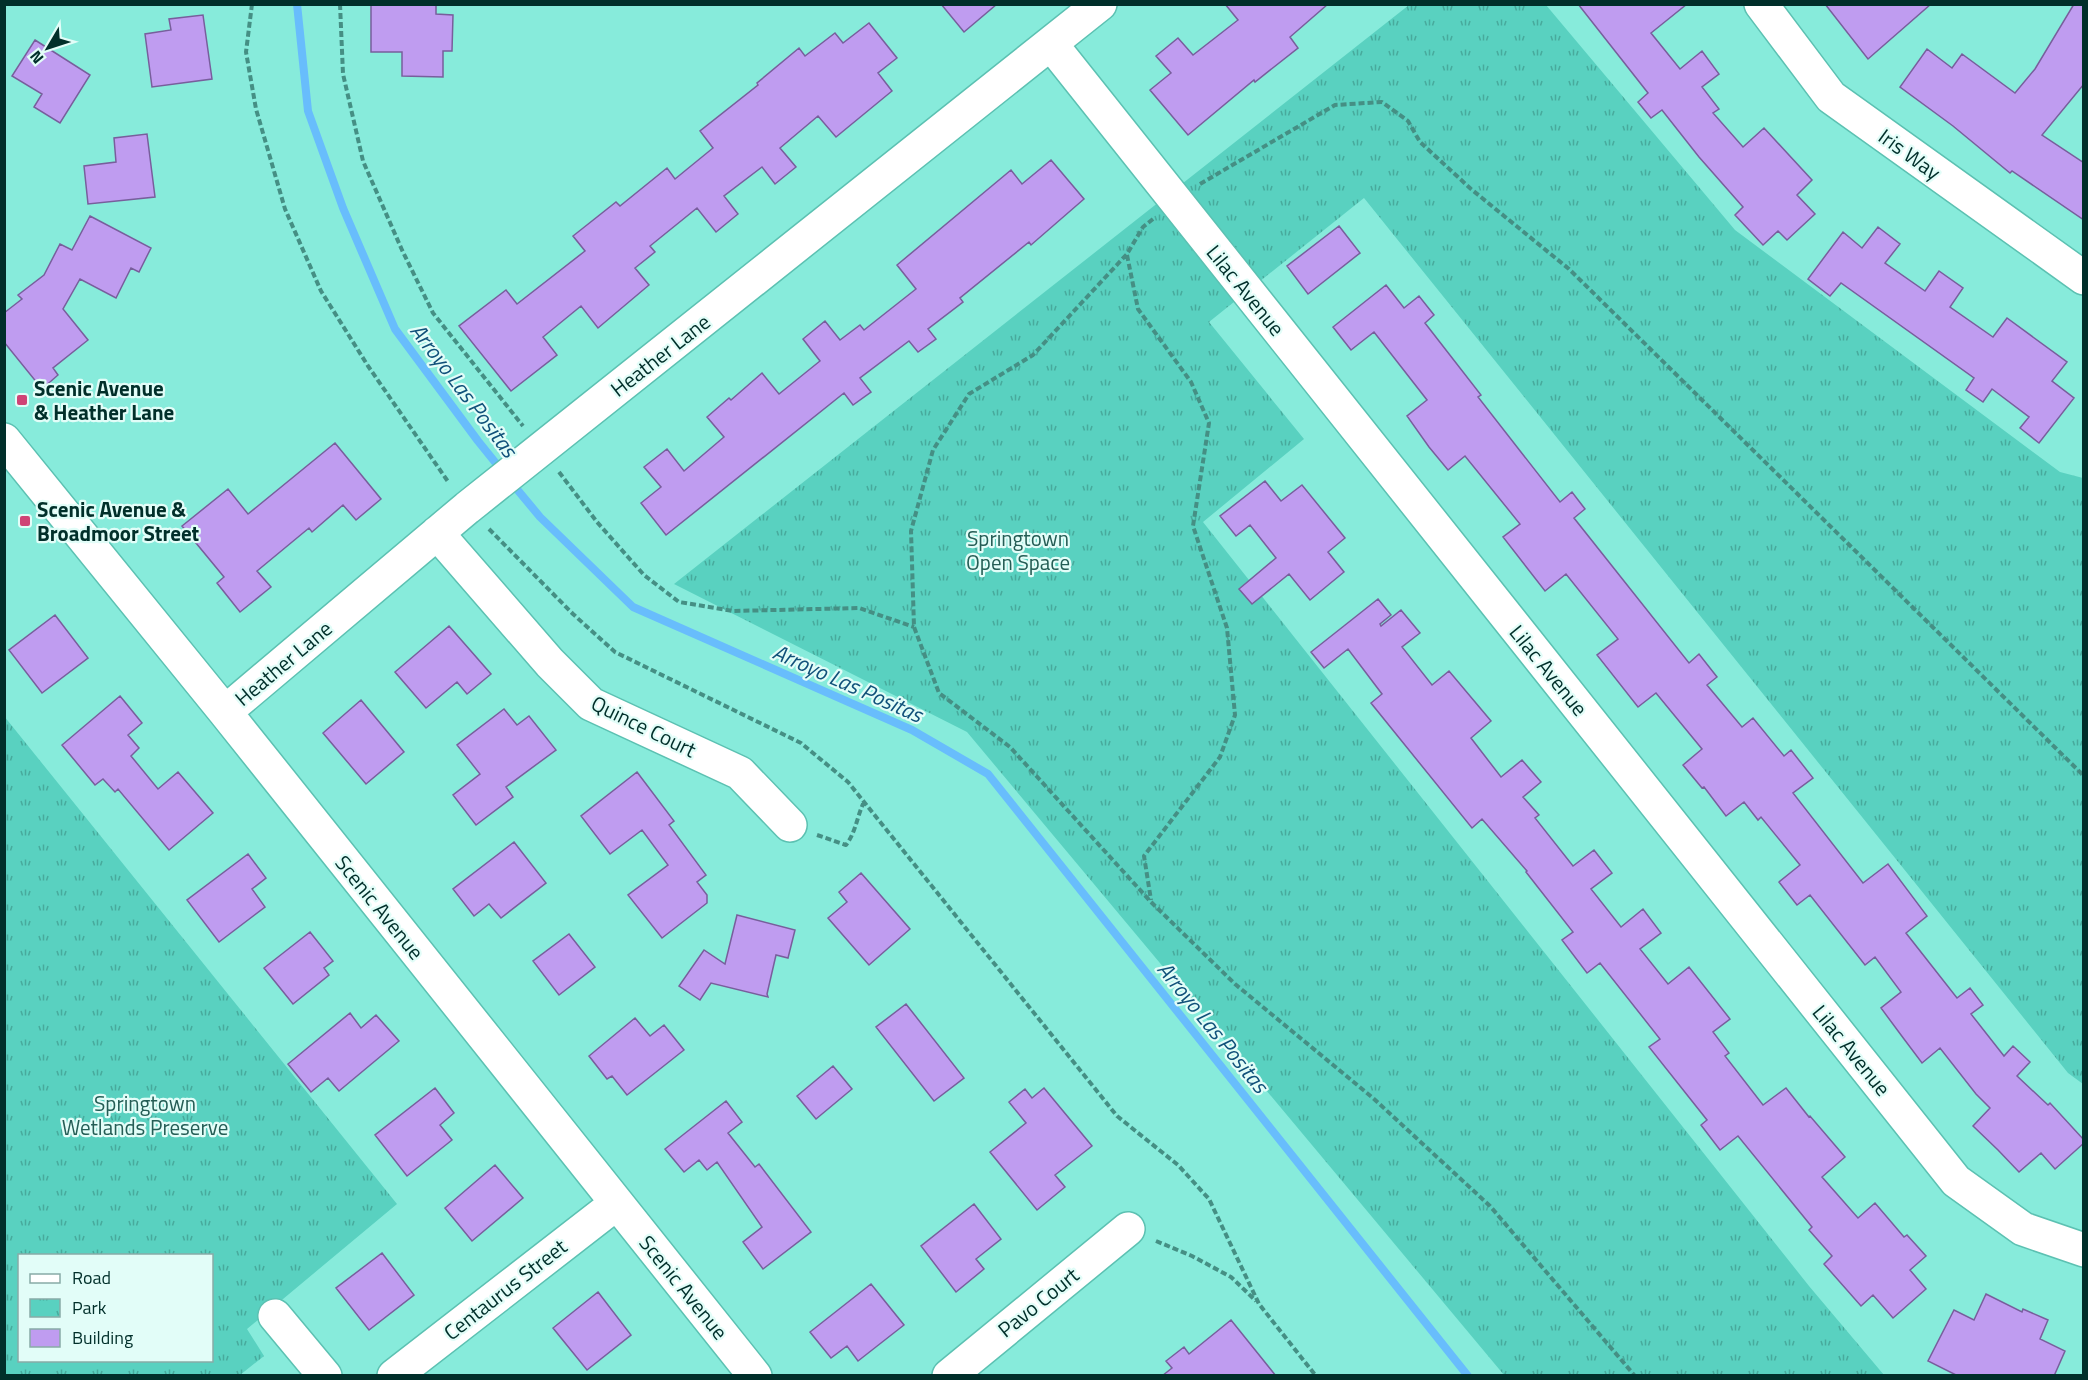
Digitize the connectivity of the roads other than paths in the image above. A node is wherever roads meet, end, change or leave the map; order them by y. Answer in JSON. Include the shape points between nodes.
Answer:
{"nodes":[{"id":1,"x":1100,"y":4,"type":"edge"},
{"id":2,"x":1761,"y":4,"type":"edge"},
{"id":3,"x":1051,"y":44,"type":"junction"},
{"id":4,"x":2084,"y":278,"type":"edge"},
{"id":5,"x":4,"y":440,"type":"edge"},
{"id":6,"x":437,"y":532,"type":"junction"},
{"id":7,"x":225,"y":712,"type":"junction"},
{"id":8,"x":790,"y":825,"type":"road end"},
{"id":9,"x":616,"y":1203,"type":"junction"},
{"id":10,"x":1128,"y":1229,"type":"road end"},
{"id":11,"x":2084,"y":1250,"type":"edge"},
{"id":12,"x":275,"y":1316,"type":"dead end"},
{"id":13,"x":325,"y":1376,"type":"edge"},
{"id":14,"x":394,"y":1376,"type":"edge"},
{"id":15,"x":754,"y":1376,"type":"edge"},
{"id":16,"x":949,"y":1376,"type":"edge"}],
"edges":[{"from":1,"to":3,"type":"street","name":"Heather Lane"},
{"from":2,"to":4,"type":"street","name":"Iris Way","via":[[1830,97]]},
{"from":3,"to":6,"type":"street","name":"Heather Lane"},
{"from":3,"to":11,"type":"street","name":"Lilac Avenue","via":[[1956,1181],[2023,1229]]},
{"from":5,"to":7,"type":"street","name":"Scenic Avenue"},
{"from":6,"to":7,"type":"street","name":"Heather Lane"},
{"from":6,"to":8,"type":"street","name":"Quince Court","via":[[550,663],[591,704],[740,773]]},
{"from":7,"to":9,"type":"street","name":"Scenic Avenue"},
{"from":9,"to":14,"type":"street","name":"Centaurus Street"},
{"from":9,"to":15,"type":"street","name":"Scenic Avenue"},
{"from":10,"to":16,"type":"street","name":"Pavo Court"},
{"from":12,"to":13,"type":"street"}]}
